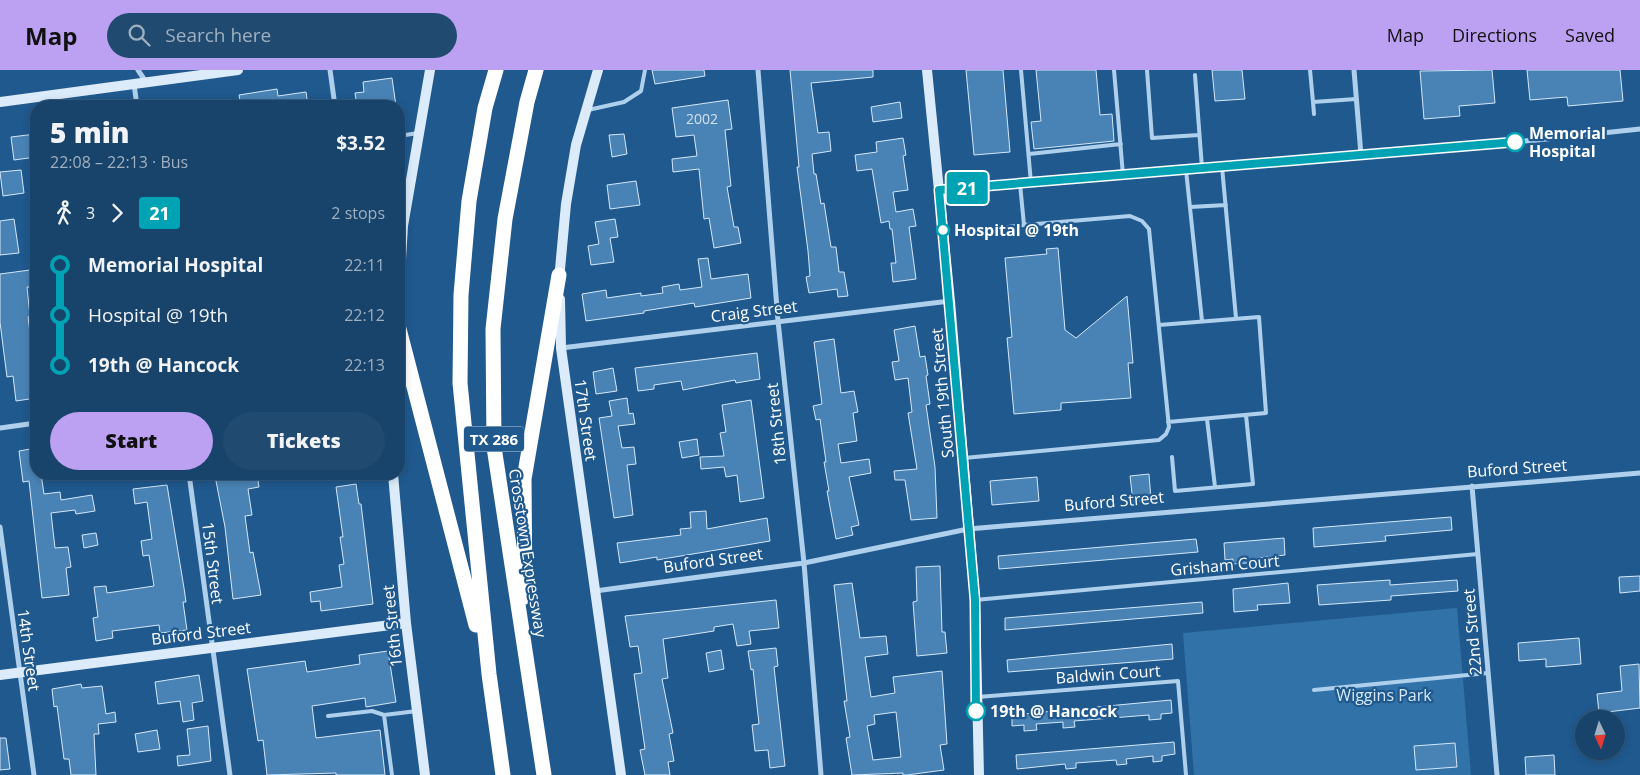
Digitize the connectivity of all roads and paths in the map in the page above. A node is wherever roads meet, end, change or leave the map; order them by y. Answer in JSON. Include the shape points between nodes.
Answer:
{"nodes":[{"id":1,"x":138,"y":70,"type":"edge"},
{"id":2,"x":238,"y":70,"type":"edge"},
{"id":3,"x":330,"y":70,"type":"edge"},
{"id":4,"x":430,"y":70,"type":"edge"},
{"id":5,"x":496,"y":70,"type":"edge"},
{"id":6,"x":536,"y":70,"type":"edge"},
{"id":7,"x":598,"y":70,"type":"edge"},
{"id":8,"x":646,"y":70,"type":"edge"},
{"id":9,"x":758,"y":70,"type":"edge"},
{"id":10,"x":927,"y":70,"type":"edge"},
{"id":11,"x":1021,"y":70,"type":"edge"},
{"id":12,"x":1114,"y":70,"type":"edge"},
{"id":13,"x":1147,"y":70,"type":"edge"},
{"id":14,"x":1310,"y":70,"type":"edge"},
{"id":15,"x":1354,"y":70,"type":"edge"},
{"id":16,"x":1195,"y":75,"type":"dead end"},
{"id":17,"x":147,"y":82,"type":"junction"},
{"id":18,"x":134,"y":84,"type":"junction"},
{"id":19,"x":1356,"y":99,"type":"junction"},
{"id":20,"x":136,"y":100,"type":"edge"},
{"id":21,"x":334,"y":100,"type":"edge"},
{"id":22,"x":0,"y":102,"type":"edge"},
{"id":23,"x":1313,"y":102,"type":"junction"},
{"id":24,"x":586,"y":111,"type":"junction"},
{"id":25,"x":1314,"y":114,"type":"dead end"},
{"id":26,"x":1640,"y":129,"type":"edge"},
{"id":27,"x":418,"y":133,"type":"junction"},
{"id":28,"x":405,"y":135,"type":"edge"},
{"id":29,"x":1199,"y":135,"type":"junction"},
{"id":30,"x":1121,"y":144,"type":"junction"},
{"id":31,"x":1029,"y":154,"type":"junction"},
{"id":32,"x":1361,"y":155,"type":"junction"},
{"id":33,"x":1222,"y":167,"type":"junction"},
{"id":34,"x":1202,"y":168,"type":"junction"},
{"id":35,"x":1186,"y":170,"type":"junction"},
{"id":36,"x":1123,"y":175,"type":"junction"},
{"id":37,"x":1031,"y":183,"type":"junction"},
{"id":38,"x":1020,"y":184,"type":"junction"},
{"id":39,"x":939,"y":190,"type":"junction"},
{"id":40,"x":1226,"y":204,"type":"junction"},
{"id":41,"x":1190,"y":207,"type":"junction"},
{"id":42,"x":405,"y":214,"type":"edge"},
{"id":43,"x":1024,"y":225,"type":"junction"},
{"id":44,"x":982,"y":230,"type":"dead end"},
{"id":45,"x":559,"y":275,"type":"junction"},
{"id":46,"x":950,"y":301,"type":"junction"},
{"id":47,"x":1236,"y":318,"type":"junction"},
{"id":48,"x":778,"y":320,"type":"junction"},
{"id":49,"x":1202,"y":321,"type":"junction"},
{"id":50,"x":1159,"y":325,"type":"junction"},
{"id":51,"x":561,"y":348,"type":"junction"},
{"id":52,"x":405,"y":352,"type":"edge"},
{"id":53,"x":1246,"y":415,"type":"junction"},
{"id":54,"x":1207,"y":419,"type":"junction"},
{"id":55,"x":1168,"y":422,"type":"junction"},
{"id":56,"x":30,"y":424,"type":"edge"},
{"id":57,"x":0,"y":428,"type":"edge"},
{"id":58,"x":1172,"y":457,"type":"dead end"},
{"id":59,"x":962,"y":458,"type":"junction"},
{"id":60,"x":1640,"y":473,"type":"edge"},
{"id":61,"x":189,"y":480,"type":"edge"},
{"id":62,"x":394,"y":480,"type":"edge"},
{"id":63,"x":1472,"y":486,"type":"junction"},
{"id":64,"x":1215,"y":488,"type":"junction"},
{"id":65,"x":0,"y":528,"type":"edge"},
{"id":66,"x":968,"y":529,"type":"junction"},
{"id":67,"x":1478,"y":554,"type":"junction"},
{"id":68,"x":804,"y":564,"type":"junction"},
{"id":69,"x":594,"y":592,"type":"junction"},
{"id":70,"x":975,"y":600,"type":"junction"},
{"id":71,"x":406,"y":623,"type":"junction"},
{"id":72,"x":211,"y":646,"type":"junction"},
{"id":73,"x":526,"y":651,"type":"junction"},
{"id":74,"x":18,"y":672,"type":"junction"},
{"id":75,"x":1488,"y":672,"type":"junction"},
{"id":76,"x":489,"y":674,"type":"junction"},
{"id":77,"x":0,"y":675,"type":"edge"},
{"id":78,"x":1314,"y":690,"type":"dead end"},
{"id":79,"x":976,"y":697,"type":"junction"},
{"id":80,"x":417,"y":711,"type":"junction"},
{"id":81,"x":384,"y":715,"type":"junction"},
{"id":82,"x":328,"y":716,"type":"dead end"},
{"id":83,"x":34,"y":775,"type":"edge"},
{"id":84,"x":230,"y":775,"type":"edge"},
{"id":85,"x":392,"y":775,"type":"edge"},
{"id":86,"x":425,"y":775,"type":"edge"},
{"id":87,"x":503,"y":775,"type":"edge"},
{"id":88,"x":544,"y":775,"type":"edge"},
{"id":89,"x":621,"y":775,"type":"edge"},
{"id":90,"x":821,"y":775,"type":"edge"},
{"id":91,"x":979,"y":775,"type":"edge"},
{"id":92,"x":1186,"y":775,"type":"edge"},
{"id":93,"x":1497,"y":775,"type":"edge"}],
"edges":[{"from":1,"to":17,"type":"street"},
{"from":2,"to":17,"type":"main road"},
{"from":3,"to":21,"type":"street"},
{"from":4,"to":27,"type":"main road"},
{"from":5,"to":76,"type":"highway","number":"TX 286","via":[[485,108],[469,201],[461,295],[460,383]]},
{"from":6,"to":73,"type":"highway","name":"Crosstown Expressway","number":"TX 286","via":[[526,102],[505,219],[493,329],[494,447]]},
{"from":7,"to":24,"type":"main road","name":"17th Street"},
{"from":8,"to":24,"type":"lane","via":[[641,91],[624,102]]},
{"from":9,"to":48,"type":"street","name":"18th Street"},
{"from":10,"to":39,"type":"main road","name":"South 19th Street"},
{"from":11,"to":31,"type":"lane"},
{"from":12,"to":30,"type":"lane"},
{"from":13,"to":29,"type":"lane","via":[[1152,138]]},
{"from":14,"to":23,"type":"lane"},
{"from":15,"to":19,"type":"street"},
{"from":16,"to":29,"type":"lane"},
{"from":17,"to":18,"type":"main road"},
{"from":18,"to":20,"type":"street"},
{"from":18,"to":22,"type":"main road"},
{"from":19,"to":23,"type":"lane"},
{"from":19,"to":32,"type":"street"},
{"from":23,"to":25,"type":"lane"},
{"from":24,"to":45,"type":"main road","name":"17th Street","via":[[576,145],[566,204]]},
{"from":26,"to":32,"type":"street"},
{"from":27,"to":28,"type":"lane"},
{"from":27,"to":42,"type":"main road"},
{"from":29,"to":34,"type":"lane"},
{"from":30,"to":31,"type":"lane"},
{"from":30,"to":36,"type":"lane"},
{"from":31,"to":37,"type":"lane"},
{"from":32,"to":33,"type":"street"},
{"from":33,"to":34,"type":"street"},
{"from":33,"to":40,"type":"lane"},
{"from":34,"to":35,"type":"street"},
{"from":35,"to":36,"type":"street"},
{"from":35,"to":41,"type":"lane"},
{"from":36,"to":37,"type":"street"},
{"from":37,"to":38,"type":"street"},
{"from":38,"to":39,"type":"street"},
{"from":38,"to":43,"type":"lane"},
{"from":39,"to":46,"type":"main road","name":"South 19th Street"},
{"from":40,"to":41,"type":"lane"},
{"from":40,"to":47,"type":"lane"},
{"from":41,"to":49,"type":"lane"},
{"from":43,"to":44,"type":"lane"},
{"from":43,"to":50,"type":"lane","via":[[1130,216],[1142,220],[1151,238]]},
{"from":45,"to":51,"type":"main road","name":"17th Street"},
{"from":45,"to":73,"type":"highway","via":[[524,479]]},
{"from":46,"to":48,"type":"street","name":"Craig Street"},
{"from":46,"to":59,"type":"main road","name":"South 19th Street"},
{"from":47,"to":49,"type":"lane"},
{"from":47,"to":53,"type":"lane","via":[[1259,317],[1266,414]]},
{"from":48,"to":51,"type":"street","name":"Craig Street"},
{"from":48,"to":68,"type":"street","name":"18th Street"},
{"from":49,"to":50,"type":"lane"},
{"from":50,"to":55,"type":"lane"},
{"from":51,"to":69,"type":"main road","name":"17th Street"},
{"from":52,"to":76,"type":"highway"},
{"from":53,"to":54,"type":"lane"},
{"from":53,"to":64,"type":"lane","via":[[1253,484]]},
{"from":54,"to":55,"type":"lane"},
{"from":54,"to":64,"type":"lane"},
{"from":55,"to":59,"type":"lane","via":[[1166,434],[1159,440]]},
{"from":56,"to":57,"type":"street"},
{"from":58,"to":64,"type":"lane","via":[[1175,491]]},
{"from":59,"to":66,"type":"main road","name":"South 19th Street"},
{"from":60,"to":63,"type":"street","name":"Buford Street"},
{"from":61,"to":72,"type":"street","name":"15th Street"},
{"from":62,"to":71,"type":"main road","name":"16th Street"},
{"from":63,"to":66,"type":"street","name":"Buford Street"},
{"from":63,"to":67,"type":"street","name":"22nd Street"},
{"from":65,"to":74,"type":"street","name":"14th Street"},
{"from":66,"to":68,"type":"street","name":"Buford Street"},
{"from":66,"to":70,"type":"main road","name":"South 19th Street"},
{"from":67,"to":70,"type":"lane","name":"Grisham Court"},
{"from":67,"to":75,"type":"street","name":"22nd Street"},
{"from":68,"to":69,"type":"street","name":"Buford Street"},
{"from":68,"to":90,"type":"street","name":"18th Street"},
{"from":69,"to":89,"type":"main road","name":"17th Street"},
{"from":70,"to":79,"type":"main road","name":"South 19th Street"},
{"from":71,"to":72,"type":"main road","name":"Buford Street"},
{"from":71,"to":80,"type":"main road","name":"16th Street"},
{"from":72,"to":74,"type":"main road","name":"Buford Street"},
{"from":72,"to":84,"type":"street","name":"15th Street"},
{"from":73,"to":88,"type":"highway","name":"Crosstown Expressway","number":"TX 286"},
{"from":74,"to":77,"type":"main road","name":"Buford Street"},
{"from":74,"to":83,"type":"street","name":"14th Street"},
{"from":75,"to":78,"type":"lane"},
{"from":75,"to":93,"type":"street","name":"22nd Street"},
{"from":76,"to":87,"type":"highway","number":"TX 286"},
{"from":79,"to":91,"type":"main road","name":"South 19th Street"},
{"from":79,"to":92,"type":"lane","name":"Baldwin Court","via":[[1178,681]]},
{"from":80,"to":81,"type":"lane"},
{"from":80,"to":86,"type":"main road","name":"16th Street"},
{"from":81,"to":82,"type":"lane","via":[[372,711]]},
{"from":81,"to":85,"type":"lane"}]}
